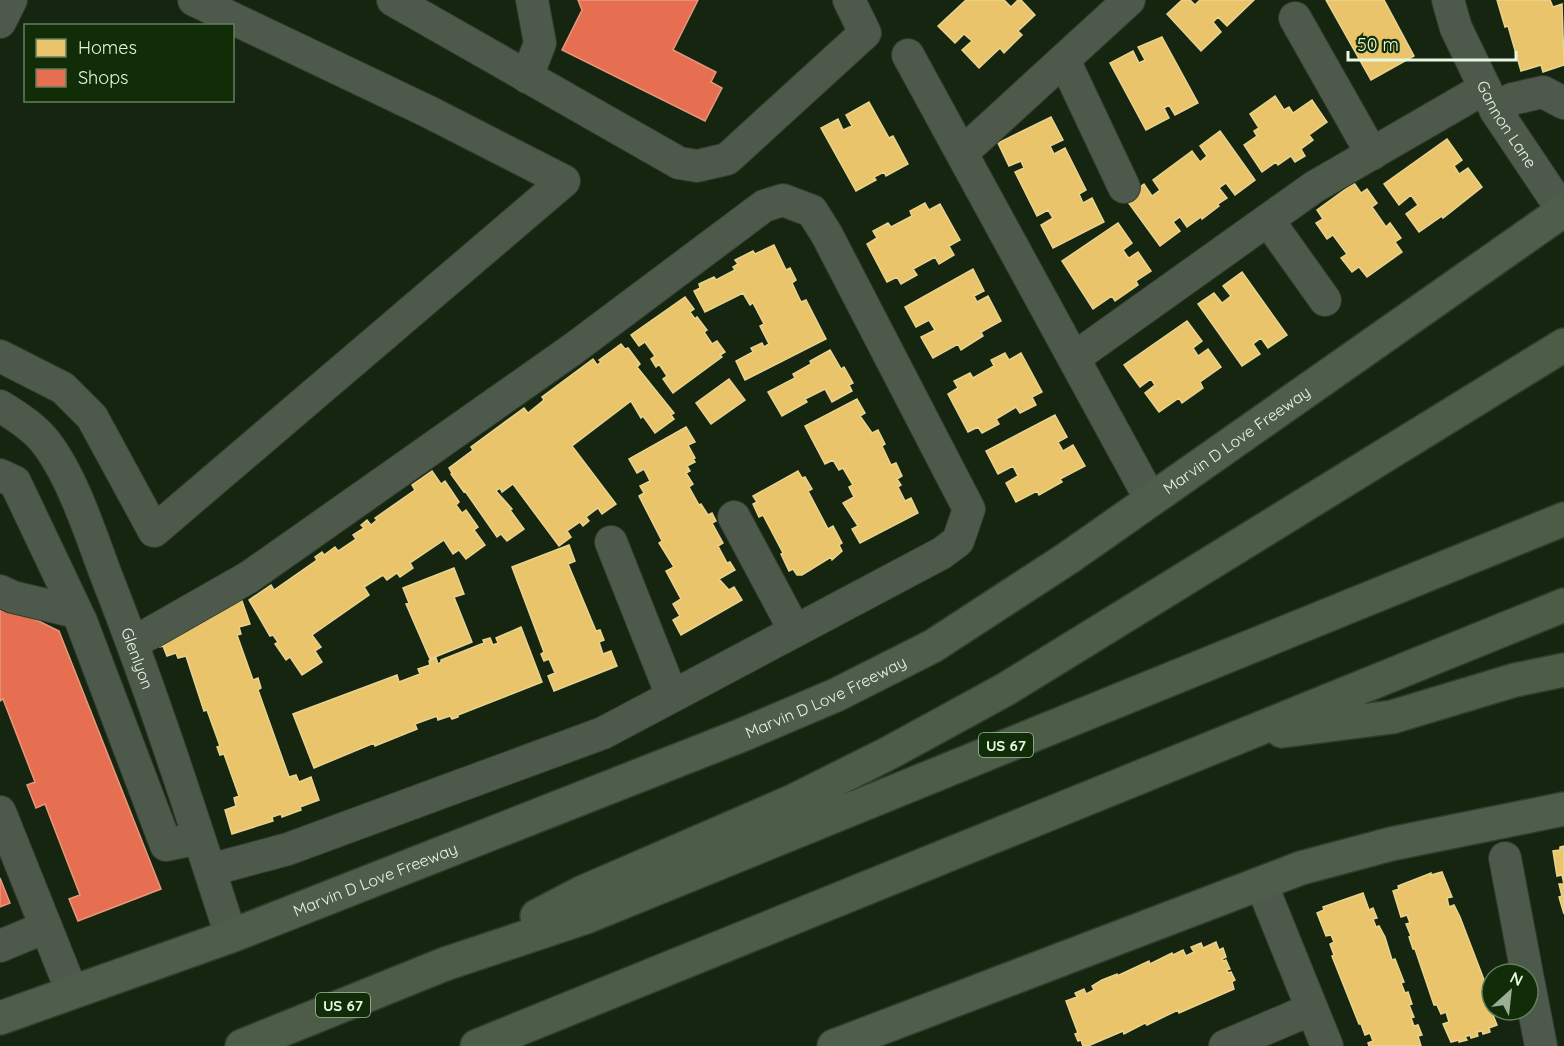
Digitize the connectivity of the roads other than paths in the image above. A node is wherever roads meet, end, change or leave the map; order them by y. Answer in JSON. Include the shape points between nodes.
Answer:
{"nodes":[{"id":1,"x":11,"y":0,"type":"edge"},
{"id":2,"x":194,"y":0,"type":"edge"},
{"id":3,"x":393,"y":0,"type":"edge"},
{"id":4,"x":532,"y":0,"type":"edge"},
{"id":5,"x":849,"y":0,"type":"edge"},
{"id":6,"x":1129,"y":0,"type":"edge"},
{"id":7,"x":1448,"y":0,"type":"edge"},
{"id":8,"x":1295,"y":18,"type":"dead end"},
{"id":9,"x":0,"y":22,"type":"edge"},
{"id":10,"x":908,"y":55,"type":"dead end"},
{"id":11,"x":1064,"y":60,"type":"junction"},
{"id":12,"x":527,"y":77,"type":"junction"},
{"id":13,"x":1490,"y":99,"type":"junction"},
{"id":14,"x":1564,"y":103,"type":"edge"},
{"id":15,"x":962,"y":153,"type":"junction"},
{"id":16,"x":1372,"y":154,"type":"junction"},
{"id":17,"x":1124,"y":187,"type":"dead end"},
{"id":18,"x":1563,"y":210,"type":"edge"},
{"id":19,"x":1268,"y":220,"type":"junction"},
{"id":20,"x":1325,"y":300,"type":"dead end"},
{"id":21,"x":1564,"y":345,"type":"edge"},
{"id":22,"x":0,"y":356,"type":"edge"},
{"id":23,"x":1074,"y":358,"type":"junction"},
{"id":24,"x":29,"y":371,"type":"junction"},
{"id":25,"x":3,"y":408,"type":"edge"},
{"id":26,"x":0,"y":475,"type":"edge"},
{"id":27,"x":1151,"y":500,"type":"junction"},
{"id":28,"x":734,"y":517,"type":"dead end"},
{"id":29,"x":1564,"y":519,"type":"edge"},
{"id":30,"x":611,"y":542,"type":"dead end"},
{"id":31,"x":0,"y":591,"type":"edge"},
{"id":32,"x":1564,"y":605,"type":"edge"},
{"id":33,"x":76,"y":612,"type":"junction"},
{"id":34,"x":795,"y":631,"type":"junction"},
{"id":35,"x":133,"y":643,"type":"junction"},
{"id":36,"x":1564,"y":670,"type":"edge"},
{"id":37,"x":672,"y":696,"type":"junction"},
{"id":38,"x":1237,"y":737,"type":"junction"},
{"id":39,"x":1564,"y":809,"type":"edge"},
{"id":40,"x":0,"y":812,"type":"edge"},
{"id":41,"x":199,"y":838,"type":"junction"},
{"id":42,"x":1505,"y":858,"type":"dead end"},
{"id":43,"x":210,"y":870,"type":"junction"},
{"id":44,"x":1261,"y":883,"type":"junction"},
{"id":45,"x":46,"y":927,"type":"junction"},
{"id":46,"x":231,"y":936,"type":"junction"},
{"id":47,"x":0,"y":946,"type":"edge"},
{"id":48,"x":1525,"y":962,"type":"edge"},
{"id":49,"x":445,"y":964,"type":"junction"},
{"id":50,"x":72,"y":992,"type":"junction"},
{"id":51,"x":1312,"y":1009,"type":"junction"},
{"id":52,"x":0,"y":1018,"type":"edge"},
{"id":53,"x":1536,"y":1022,"type":"edge"},
{"id":54,"x":242,"y":1046,"type":"edge"},
{"id":55,"x":477,"y":1046,"type":"edge"},
{"id":56,"x":834,"y":1046,"type":"edge"},
{"id":57,"x":1225,"y":1046,"type":"edge"},
{"id":58,"x":1327,"y":1046,"type":"edge"},
{"id":59,"x":1541,"y":1046,"type":"edge"}],
"edges":[{"from":1,"to":9,"type":"street"},
{"from":2,"to":24,"type":"street","via":[[564,181],[154,531],[92,417],[63,388]]},
{"from":3,"to":12,"type":"street"},
{"from":4,"to":12,"type":"street","via":[[540,43]]},
{"from":5,"to":12,"type":"street","via":[[865,33],[727,159],[698,166],[679,164]]},
{"from":6,"to":11,"type":"street"},
{"from":7,"to":13,"type":"street","name":"Gannon Lane","via":[[1456,28]]},
{"from":8,"to":16,"type":"street"},
{"from":10,"to":15,"type":"street"},
{"from":11,"to":15,"type":"street"},
{"from":11,"to":17,"type":"street"},
{"from":13,"to":14,"type":"street","via":[[1543,92]]},
{"from":13,"to":16,"type":"street"},
{"from":13,"to":18,"type":"street","name":"Gannon Lane"},
{"from":15,"to":23,"type":"street"},
{"from":16,"to":19,"type":"street","via":[[1314,187]]},
{"from":18,"to":27,"type":"main road","name":"Marvin D Love Freeway"},
{"from":19,"to":20,"type":"street"},
{"from":19,"to":23,"type":"street"},
{"from":21,"to":49,"type":"highway","via":[[996,695],[801,797],[581,893]]},
{"from":22,"to":24,"type":"street"},
{"from":23,"to":27,"type":"street"},
{"from":24,"to":25,"type":"street"},
{"from":25,"to":35,"type":"street","name":"Glenlyon","via":[[43,439],[60,465]]},
{"from":26,"to":33,"type":"street","via":[[15,482]]},
{"from":27,"to":46,"type":"main road","name":"Marvin D Love Freeway","via":[[942,640],[836,695]]},
{"from":28,"to":34,"type":"street"},
{"from":29,"to":49,"type":"highway","number":"US 67","via":[[597,912]]},
{"from":30,"to":37,"type":"street"},
{"from":31,"to":33,"type":"street"},
{"from":32,"to":38,"type":"highway"},
{"from":33,"to":41,"type":"street","via":[[166,845]]},
{"from":34,"to":35,"type":"street","via":[[942,553],[958,541],[969,509],[827,235],[812,212],[783,200],[764,206],[573,349],[249,577]]},
{"from":34,"to":37,"type":"street"},
{"from":35,"to":41,"type":"street","name":"Glenlyon"},
{"from":36,"to":38,"type":"highway","via":[[1515,680],[1392,717]]},
{"from":37,"to":43,"type":"street","via":[[603,733],[288,849]]},
{"from":38,"to":55,"type":"highway"},
{"from":39,"to":44,"type":"main road","via":[[1391,844],[1300,868]]},
{"from":40,"to":45,"type":"street"},
{"from":41,"to":43,"type":"street","name":"Glenlyon"},
{"from":42,"to":48,"type":"street"},
{"from":43,"to":46,"type":"street","name":"Glenlyon"},
{"from":44,"to":51,"type":"street"},
{"from":44,"to":56,"type":"main road"},
{"from":45,"to":47,"type":"street"},
{"from":45,"to":50,"type":"street"},
{"from":46,"to":50,"type":"main road","name":"Marvin D Love Freeway"},
{"from":49,"to":54,"type":"highway","number":"US 67"},
{"from":50,"to":52,"type":"main road","name":"Marvin D Love Freeway"},
{"from":51,"to":57,"type":"street"},
{"from":51,"to":58,"type":"street"},
{"from":53,"to":59,"type":"street"}]}
